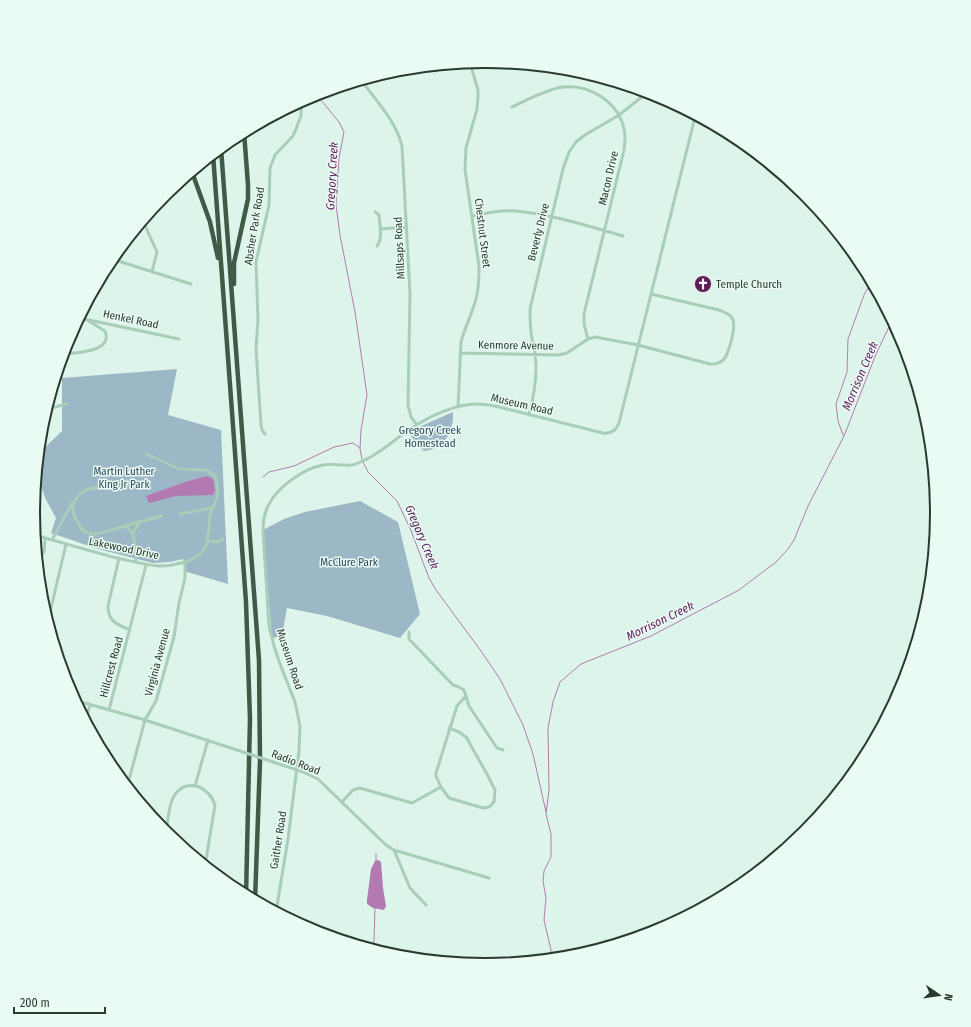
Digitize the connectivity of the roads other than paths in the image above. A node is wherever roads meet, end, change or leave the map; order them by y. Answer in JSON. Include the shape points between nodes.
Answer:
{"nodes":[{"id":1,"x":472,"y":68,"type":"edge"},
{"id":2,"x":365,"y":85,"type":"edge"},
{"id":3,"x":642,"y":97,"type":"edge"},
{"id":4,"x":512,"y":107,"type":"dead end"},
{"id":5,"x":301,"y":108,"type":"edge"},
{"id":6,"x":619,"y":115,"type":"junction"},
{"id":7,"x":691,"y":118,"type":"edge"},
{"id":8,"x":694,"y":121,"type":"junction"},
{"id":9,"x":699,"y":123,"type":"edge"},
{"id":10,"x":245,"y":139,"type":"edge"},
{"id":11,"x":221,"y":155,"type":"edge"},
{"id":12,"x":213,"y":160,"type":"edge"},
{"id":13,"x":194,"y":177,"type":"edge"},
{"id":14,"x":375,"y":212,"type":"dead end"},
{"id":15,"x":472,"y":216,"type":"junction"},
{"id":16,"x":551,"y":217,"type":"junction"},
{"id":17,"x":145,"y":226,"type":"edge"},
{"id":18,"x":407,"y":227,"type":"junction"},
{"id":19,"x":380,"y":229,"type":"junction"},
{"id":20,"x":605,"y":231,"type":"junction"},
{"id":21,"x":623,"y":236,"type":"dead end"},
{"id":22,"x":377,"y":246,"type":"dead end"},
{"id":23,"x":119,"y":261,"type":"edge"},
{"id":24,"x":152,"y":271,"type":"junction"},
{"id":25,"x":191,"y":284,"type":"dead end"},
{"id":26,"x":223,"y":284,"type":"junction"},
{"id":27,"x":651,"y":294,"type":"junction"},
{"id":28,"x":84,"y":319,"type":"joint"},
{"id":29,"x":234,"y":327,"type":"junction"},
{"id":30,"x":179,"y":338,"type":"dead end"},
{"id":31,"x":588,"y":339,"type":"junction"},
{"id":32,"x":638,"y":345,"type":"junction"},
{"id":33,"x":70,"y":353,"type":"edge"},
{"id":34,"x":460,"y":353,"type":"junction"},
{"id":35,"x":536,"y":355,"type":"junction"},
{"id":36,"x":67,"y":404,"type":"dead end"},
{"id":37,"x":53,"y":407,"type":"edge"},
{"id":38,"x":458,"y":407,"type":"junction"},
{"id":39,"x":529,"y":416,"type":"junction"},
{"id":40,"x":417,"y":425,"type":"junction"},
{"id":41,"x":265,"y":434,"type":"dead end"},
{"id":42,"x":147,"y":454,"type":"dead end"},
{"id":43,"x":133,"y":485,"type":"dead end"},
{"id":44,"x":75,"y":499,"type":"junction"},
{"id":45,"x":212,"y":508,"type":"junction"},
{"id":46,"x":180,"y":514,"type":"dead end"},
{"id":47,"x":65,"y":515,"type":"junction"},
{"id":48,"x":162,"y":516,"type":"dead end"},
{"id":49,"x":76,"y":518,"type":"junction"},
{"id":50,"x":139,"y":522,"type":"junction"},
{"id":51,"x":125,"y":526,"type":"junction"},
{"id":52,"x":133,"y":534,"type":"junction"},
{"id":53,"x":41,"y":537,"type":"edge"},
{"id":54,"x":45,"y":538,"type":"junction"},
{"id":55,"x":223,"y":539,"type":"dead end"},
{"id":56,"x":52,"y":540,"type":"junction"},
{"id":57,"x":207,"y":542,"type":"junction"},
{"id":58,"x":66,"y":544,"type":"junction"},
{"id":59,"x":42,"y":555,"type":"edge"},
{"id":60,"x":119,"y":558,"type":"junction"},
{"id":61,"x":136,"y":562,"type":"junction"},
{"id":62,"x":185,"y":562,"type":"junction"},
{"id":63,"x":146,"y":565,"type":"junction"},
{"id":64,"x":51,"y":609,"type":"edge"},
{"id":65,"x":130,"y":630,"type":"junction"},
{"id":66,"x":409,"y":632,"type":"dead end"},
{"id":67,"x":465,"y":697,"type":"junction"},
{"id":68,"x":82,"y":702,"type":"edge"},
{"id":69,"x":90,"y":704,"type":"junction"},
{"id":70,"x":109,"y":710,"type":"junction"},
{"id":71,"x":88,"y":714,"type":"edge"},
{"id":72,"x":145,"y":720,"type":"junction"},
{"id":73,"x":449,"y":728,"type":"junction"},
{"id":74,"x":208,"y":740,"type":"junction"},
{"id":75,"x":502,"y":750,"type":"dead end"},
{"id":76,"x":297,"y":770,"type":"junction"},
{"id":77,"x":129,"y":780,"type":"edge"},
{"id":78,"x":195,"y":786,"type":"junction"},
{"id":79,"x":441,"y":787,"type":"junction"},
{"id":80,"x":342,"y":802,"type":"junction"},
{"id":81,"x":167,"y":826,"type":"edge"},
{"id":82,"x":394,"y":850,"type":"junction"},
{"id":83,"x":206,"y":860,"type":"edge"},
{"id":84,"x":489,"y":878,"type":"dead end"},
{"id":85,"x":246,"y":889,"type":"edge"},
{"id":86,"x":256,"y":895,"type":"edge"},
{"id":87,"x":426,"y":905,"type":"dead end"},
{"id":88,"x":277,"y":907,"type":"edge"}],
"edges":[{"from":1,"to":15,"type":"street","name":"Chestnut Street","via":[[478,96],[464,159]]},
{"from":2,"to":18,"type":"street","name":"Millsaps Road","via":[[400,135]]},
{"from":3,"to":6,"type":"street","name":"Beverly Drive"},
{"from":4,"to":6,"type":"street","name":"Macon Drive","via":[[555,89],[572,86],[603,97]]},
{"from":5,"to":41,"type":"street","name":"Absher Park Road","via":[[301,116],[293,136],[275,155],[270,168],[269,205],[256,262],[256,349],[261,425]]},
{"from":6,"to":16,"type":"street","name":"Beverly Drive","via":[[585,135],[569,152]]},
{"from":6,"to":20,"type":"street","name":"Macon Drive","via":[[624,129],[624,150]]},
{"from":7,"to":8,"type":"street"},
{"from":8,"to":9,"type":"street"},
{"from":8,"to":27,"type":"street","name":"Museum Road"},
{"from":10,"to":29,"type":"highway","via":[[248,200],[234,263]]},
{"from":11,"to":29,"type":"highway"},
{"from":12,"to":26,"type":"highway"},
{"from":13,"to":26,"type":"highway","via":[[210,222]]},
{"from":14,"to":19,"type":"street","via":[[379,215]]},
{"from":15,"to":16,"type":"street","via":[[514,211]]},
{"from":15,"to":34,"type":"street","name":"Chestnut Street","via":[[479,281],[473,309],[463,332]]},
{"from":16,"to":20,"type":"street"},
{"from":16,"to":35,"type":"street","name":"Beverly Drive","via":[[530,309]]},
{"from":17,"to":24,"type":"street","via":[[157,252]]},
{"from":18,"to":19,"type":"street"},
{"from":18,"to":40,"type":"street","name":"Millsaps Road","via":[[410,294],[408,405],[411,417]]},
{"from":19,"to":22,"type":"street","via":[[380,242]]},
{"from":20,"to":21,"type":"street"},
{"from":20,"to":31,"type":"street","name":"Macon Drive","via":[[584,314]]},
{"from":23,"to":24,"type":"street"},
{"from":24,"to":25,"type":"street"},
{"from":26,"to":85,"type":"highway","via":[[249,660]]},
{"from":27,"to":32,"type":"street","name":"Museum Road"},
{"from":27,"to":32,"type":"street","via":[[729,314],[733,318],[734,328],[724,359],[715,364]]},
{"from":28,"to":30,"type":"street","name":"Henkel Road"},
{"from":28,"to":33,"type":"street","via":[[105,331],[106,338],[95,350]]},
{"from":29,"to":86,"type":"highway","via":[[259,660],[260,748]]},
{"from":31,"to":32,"type":"street","via":[[601,337]]},
{"from":31,"to":35,"type":"street","name":"Kenmore Avenue","via":[[567,353]]},
{"from":32,"to":39,"type":"street","name":"Museum Road","via":[[619,423],[613,432],[603,433]]},
{"from":34,"to":35,"type":"street","name":"Kenmore Avenue"},
{"from":34,"to":38,"type":"street","name":"Chestnut Street"},
{"from":35,"to":39,"type":"street","name":"Beverly Drive","via":[[534,396]]},
{"from":36,"to":37,"type":"street"},
{"from":38,"to":39,"type":"street","name":"Museum Road","via":[[482,404]]},
{"from":38,"to":40,"type":"street","name":"Museum Road"},
{"from":40,"to":76,"type":"street","name":"Museum Road","via":[[383,450],[364,460],[352,465],[323,465],[302,474],[279,491],[265,514],[263,532],[269,626],[298,714],[300,739]]},
{"from":42,"to":45,"type":"street","via":[[179,469],[206,470],[213,474],[218,496]]},
{"from":43,"to":44,"type":"street","via":[[92,488],[85,490]]},
{"from":44,"to":47,"type":"street"},
{"from":44,"to":49,"type":"street","via":[[73,513]]},
{"from":45,"to":46,"type":"street"},
{"from":45,"to":57,"type":"street"},
{"from":47,"to":49,"type":"street"},
{"from":47,"to":56,"type":"street"},
{"from":48,"to":50,"type":"street"},
{"from":49,"to":51,"type":"street","via":[[79,528],[96,534]]},
{"from":50,"to":51,"type":"street"},
{"from":50,"to":52,"type":"street"},
{"from":51,"to":52,"type":"street"},
{"from":52,"to":61,"type":"street"},
{"from":53,"to":54,"type":"street","name":"Lakewood Drive"},
{"from":54,"to":56,"type":"street","name":"Lakewood Drive"},
{"from":54,"to":59,"type":"street"},
{"from":55,"to":57,"type":"street","via":[[219,542]]},
{"from":56,"to":58,"type":"street","name":"Lakewood Drive"},
{"from":57,"to":62,"type":"street","name":"Lakewood Drive","via":[[202,552]]},
{"from":58,"to":60,"type":"street","name":"Lakewood Drive"},
{"from":58,"to":64,"type":"street"},
{"from":60,"to":61,"type":"street","name":"Lakewood Drive"},
{"from":60,"to":65,"type":"street","name":"Hillcrest Road","via":[[108,612],[115,623]]},
{"from":61,"to":63,"type":"street","name":"Lakewood Drive"},
{"from":62,"to":63,"type":"street","name":"Lakewood Drive","via":[[161,566]]},
{"from":62,"to":72,"type":"street","name":"Virginia Avenue","via":[[185,578],[174,637],[156,701]]},
{"from":63,"to":65,"type":"street","name":"Hillcrest Road"},
{"from":65,"to":70,"type":"street","name":"Hillcrest Road"},
{"from":66,"to":67,"type":"street","via":[[409,640],[454,686],[464,690]]},
{"from":67,"to":73,"type":"street","via":[[457,706]]},
{"from":67,"to":75,"type":"street","via":[[468,706],[497,748]]},
{"from":68,"to":69,"type":"street","name":"Radio Road"},
{"from":69,"to":70,"type":"street","name":"Radio Road"},
{"from":69,"to":71,"type":"street"},
{"from":70,"to":72,"type":"street","name":"Radio Road"},
{"from":72,"to":74,"type":"street","name":"Radio Road"},
{"from":72,"to":77,"type":"street","name":"Virginia Avenue"},
{"from":73,"to":79,"type":"street","via":[[436,773]]},
{"from":73,"to":79,"type":"street","via":[[467,738],[488,774],[495,790],[495,798],[492,805],[483,808],[449,798]]},
{"from":74,"to":76,"type":"street","name":"Radio Road","bridge":true},
{"from":74,"to":78,"type":"street"},
{"from":76,"to":80,"type":"street","name":"Radio Road","via":[[318,779]]},
{"from":76,"to":88,"type":"street","name":"Gaither Road"},
{"from":78,"to":81,"type":"street","via":[[182,788],[173,797]]},
{"from":78,"to":83,"type":"street","via":[[208,792],[214,805]]},
{"from":79,"to":80,"type":"street","via":[[412,803],[360,788],[353,790]]},
{"from":80,"to":82,"type":"street","name":"Radio Road"},
{"from":82,"to":84,"type":"street","name":"Radio Road"},
{"from":82,"to":87,"type":"street","via":[[410,888]]}]}
